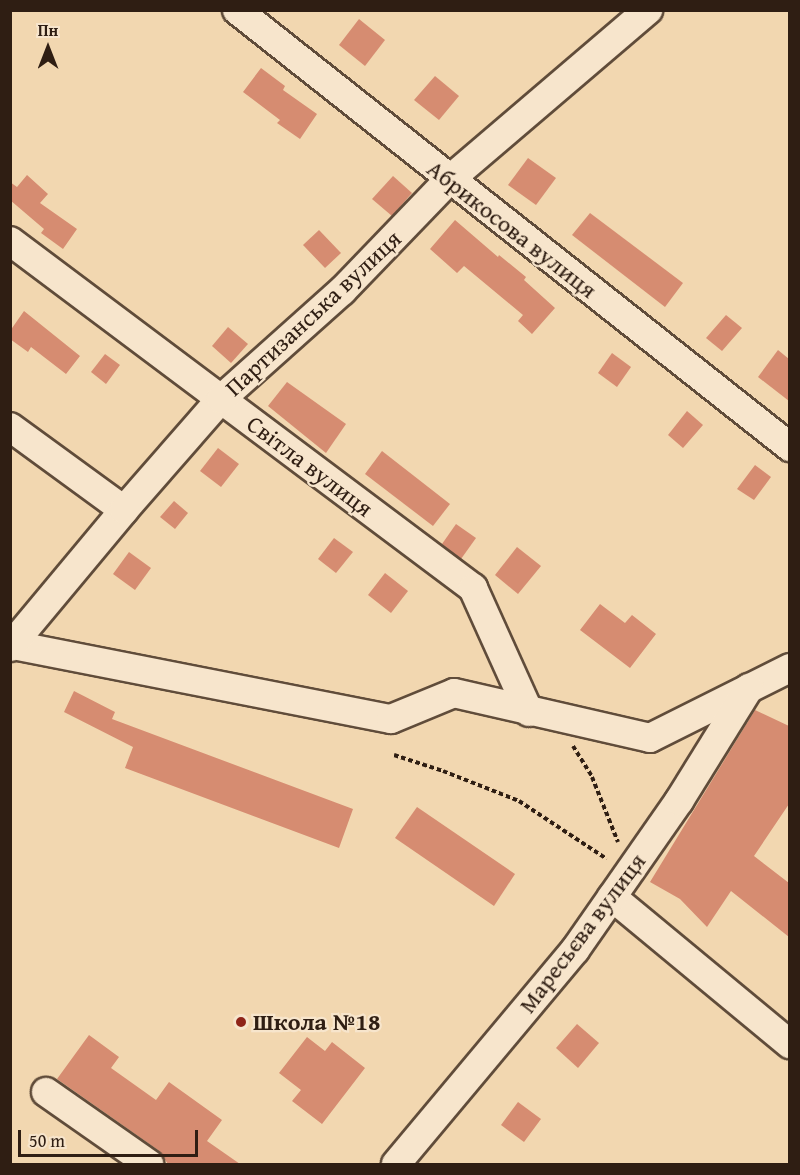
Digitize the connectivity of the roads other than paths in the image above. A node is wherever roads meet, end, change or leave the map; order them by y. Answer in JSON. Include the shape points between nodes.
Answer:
{"nodes":[{"id":1,"x":237,"y":10,"type":"edge"},
{"id":2,"x":648,"y":10,"type":"edge"},
{"id":3,"x":449,"y":180,"type":"junction"},
{"id":4,"x":10,"y":241,"type":"edge"},
{"id":5,"x":221,"y":399,"type":"junction"},
{"id":6,"x":10,"y":427,"type":"edge"},
{"id":7,"x":789,"y":447,"type":"edge"},
{"id":8,"x":124,"y":510,"type":"junction"},
{"id":9,"x":12,"y":646,"type":"edge"},
{"id":10,"x":789,"y":668,"type":"edge"},
{"id":11,"x":748,"y":688,"type":"junction"},
{"id":12,"x":542,"y":715,"type":"junction"},
{"id":13,"x":612,"y":897,"type":"junction"},
{"id":14,"x":789,"y":1044,"type":"edge"},
{"id":15,"x":46,"y":1092,"type":"dead end"},
{"id":16,"x":149,"y":1164,"type":"edge"},
{"id":17,"x":396,"y":1164,"type":"edge"}],
"edges":[{"from":1,"to":3,"type":"street","name":"Абрикосова вулиця"},
{"from":2,"to":3,"type":"street","name":"Партизанська вулиця"},
{"from":3,"to":5,"type":"street","name":"Партизанська вулиця","via":[[342,291]]},
{"from":3,"to":7,"type":"street","name":"Абрикосова вулиця"},
{"from":4,"to":5,"type":"street","name":"Світла вулиця"},
{"from":5,"to":8,"type":"street","name":"Партизанська вулиця"},
{"from":5,"to":12,"type":"street","name":"Світла вулиця","via":[[473,588]]},
{"from":6,"to":8,"type":"street"},
{"from":8,"to":9,"type":"street","name":"Партизанська вулиця"},
{"from":9,"to":12,"type":"street","via":[[391,719],[454,693]]},
{"from":10,"to":11,"type":"street"},
{"from":11,"to":12,"type":"street","via":[[650,738]]},
{"from":11,"to":13,"type":"street","name":"Маресьєва вулиця","via":[[679,801]]},
{"from":13,"to":14,"type":"street"},
{"from":13,"to":17,"type":"street","name":"Маресьєва вулиця","via":[[575,950]]},
{"from":15,"to":16,"type":"street"}]}
